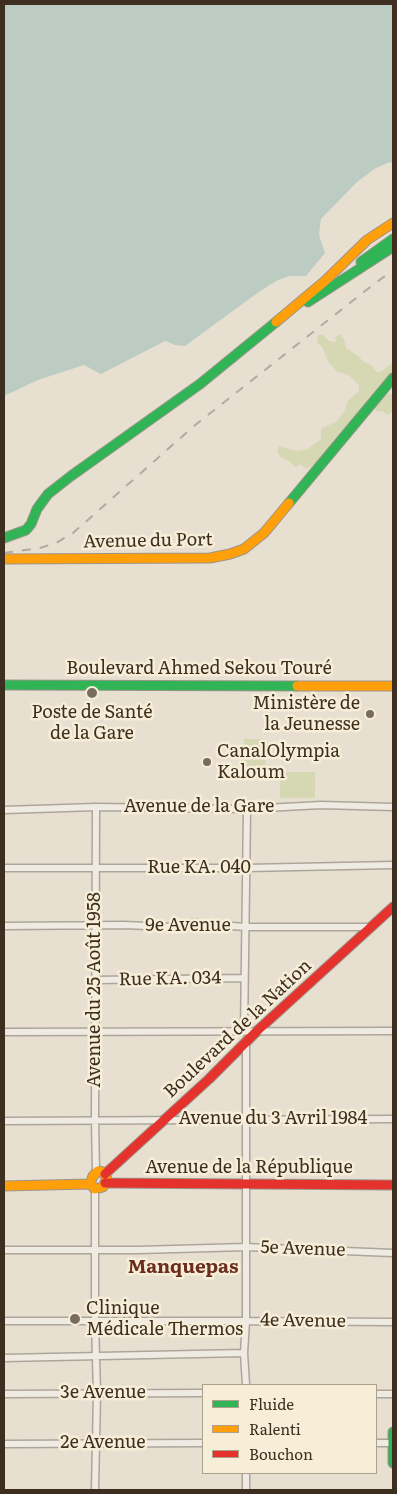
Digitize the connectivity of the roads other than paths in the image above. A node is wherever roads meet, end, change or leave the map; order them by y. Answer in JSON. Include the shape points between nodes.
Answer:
{"nodes":[{"id":1,"x":393,"y":223,"type":"edge"},
{"id":2,"x":393,"y":230,"type":"edge"},
{"id":3,"x":393,"y":239,"type":"edge"},
{"id":4,"x":393,"y":247,"type":"edge"},
{"id":5,"x":325,"y":281,"type":"junction"},
{"id":6,"x":311,"y":300,"type":"junction"},
{"id":7,"x":282,"y":318,"type":"junction"},
{"id":8,"x":393,"y":378,"type":"edge"},
{"id":9,"x":4,"y":538,"type":"edge"},
{"id":10,"x":4,"y":559,"type":"edge"},
{"id":11,"x":4,"y":684,"type":"edge"},
{"id":12,"x":393,"y":686,"type":"edge"},
{"id":13,"x":96,"y":807,"type":"junction"},
{"id":14,"x":393,"y":807,"type":"edge"},
{"id":15,"x":247,"y":809,"type":"junction"},
{"id":16,"x":4,"y":810,"type":"edge"},
{"id":17,"x":393,"y":864,"type":"edge"},
{"id":18,"x":96,"y":867,"type":"junction"},
{"id":19,"x":4,"y":868,"type":"edge"},
{"id":20,"x":246,"y":868,"type":"junction"},
{"id":21,"x":393,"y":907,"type":"edge"},
{"id":22,"x":4,"y":926,"type":"edge"},
{"id":23,"x":95,"y":926,"type":"junction"},
{"id":24,"x":245,"y":926,"type":"junction"},
{"id":25,"x":371,"y":927,"type":"junction"},
{"id":26,"x":244,"y":978,"type":"junction"},
{"id":27,"x":95,"y":980,"type":"junction"},
{"id":28,"x":258,"y":1030,"type":"junction"},
{"id":29,"x":393,"y":1030,"type":"edge"},
{"id":30,"x":4,"y":1032,"type":"edge"},
{"id":31,"x":95,"y":1032,"type":"junction"},
{"id":32,"x":244,"y":1032,"type":"junction"},
{"id":33,"x":246,"y":1043,"type":"junction"},
{"id":34,"x":95,"y":1119,"type":"junction"},
{"id":35,"x":393,"y":1119,"type":"edge"},
{"id":36,"x":165,"y":1120,"type":"junction"},
{"id":37,"x":245,"y":1120,"type":"junction"},
{"id":38,"x":4,"y":1121,"type":"edge"},
{"id":39,"x":100,"y":1173,"type":"junction"},
{"id":40,"x":393,"y":1180,"type":"edge"},
{"id":41,"x":105,"y":1183,"type":"junction"},
{"id":42,"x":245,"y":1184,"type":"junction"},
{"id":43,"x":393,"y":1185,"type":"edge"},
{"id":44,"x":4,"y":1186,"type":"edge"},
{"id":45,"x":92,"y":1187,"type":"junction"},
{"id":46,"x":393,"y":1193,"type":"edge"},
{"id":47,"x":245,"y":1247,"type":"junction"},
{"id":48,"x":95,"y":1249,"type":"junction"},
{"id":49,"x":4,"y":1250,"type":"edge"},
{"id":50,"x":393,"y":1253,"type":"edge"},
{"id":51,"x":4,"y":1321,"type":"edge"},
{"id":52,"x":246,"y":1321,"type":"junction"},
{"id":53,"x":95,"y":1322,"type":"junction"},
{"id":54,"x":393,"y":1322,"type":"edge"},
{"id":55,"x":244,"y":1353,"type":"junction"},
{"id":56,"x":97,"y":1356,"type":"junction"},
{"id":57,"x":4,"y":1358,"type":"edge"},
{"id":58,"x":246,"y":1384,"type":"edge"},
{"id":59,"x":97,"y":1392,"type":"junction"},
{"id":60,"x":202,"y":1393,"type":"edge"},
{"id":61,"x":4,"y":1394,"type":"edge"},
{"id":62,"x":377,"y":1394,"type":"edge"},
{"id":63,"x":393,"y":1394,"type":"edge"},
{"id":64,"x":393,"y":1432,"type":"edge"},
{"id":65,"x":96,"y":1442,"type":"junction"},
{"id":66,"x":393,"y":1442,"type":"edge"},
{"id":67,"x":202,"y":1443,"type":"edge"},
{"id":68,"x":377,"y":1443,"type":"edge"},
{"id":69,"x":4,"y":1444,"type":"edge"},
{"id":70,"x":393,"y":1463,"type":"edge"},
{"id":71,"x":246,"y":1474,"type":"edge"},
{"id":72,"x":95,"y":1490,"type":"edge"},
{"id":73,"x":246,"y":1490,"type":"edge"}],
"edges":[{"from":1,"to":5,"type":"main road","via":[[367,240]]},
{"from":2,"to":5,"type":"main road","via":[[370,244]]},
{"from":3,"to":6,"type":"main road"},
{"from":4,"to":6,"type":"main road"},
{"from":5,"to":7,"type":"main road"},
{"from":6,"to":7,"type":"main road"},
{"from":7,"to":9,"type":"main road","via":[[200,384],[48,494],[26,530]]},
{"from":8,"to":10,"type":"main road","name":"Avenue du Port","via":[[264,533],[244,548],[210,558]]},
{"from":11,"to":12,"type":"main road","name":"Boulevard Ahmed Sekou Touré"},
{"from":13,"to":15,"type":"street","name":"Avenue de la Gare"},
{"from":13,"to":16,"type":"street","name":"Avenue de la Gare"},
{"from":13,"to":18,"type":"street","name":"Avenue du 25 Août 1958"},
{"from":14,"to":15,"type":"street","name":"Avenue de la Gare","via":[[321,805]]},
{"from":15,"to":20,"type":"street"},
{"from":17,"to":20,"type":"street","name":"Rue KA. 040"},
{"from":18,"to":19,"type":"street","name":"Rue KA. 040"},
{"from":18,"to":20,"type":"street","name":"Rue KA. 040"},
{"from":18,"to":23,"type":"street","name":"Avenue du 25 Août 1958"},
{"from":20,"to":24,"type":"street"},
{"from":21,"to":25,"type":"main road","name":"Boulevard de la Nation"},
{"from":22,"to":23,"type":"street","name":"9e Avenue"},
{"from":23,"to":24,"type":"street","name":"9e Avenue","via":[[171,927],[193,923]]},
{"from":23,"to":27,"type":"street","name":"Avenue du 25 Août 1958"},
{"from":24,"to":25,"type":"street","name":"9e Avenue"},
{"from":24,"to":26,"type":"street"},
{"from":25,"to":28,"type":"main road","name":"Boulevard de la Nation"},
{"from":26,"to":27,"type":"street","name":"Rue KA. 034"},
{"from":26,"to":32,"type":"street"},
{"from":27,"to":31,"type":"street","name":"Avenue du 25 Août 1958"},
{"from":28,"to":29,"type":"street"},
{"from":28,"to":32,"type":"street"},
{"from":28,"to":33,"type":"main road","name":"Boulevard de la Nation"},
{"from":30,"to":31,"type":"street"},
{"from":31,"to":32,"type":"street"},
{"from":31,"to":34,"type":"street","name":"Avenue du 25 Août 1958"},
{"from":33,"to":36,"type":"main road","name":"Boulevard de la Nation"},
{"from":33,"to":37,"type":"street"},
{"from":34,"to":36,"type":"street","name":"Avenue du 3 Avril 1984"},
{"from":34,"to":38,"type":"street","name":"Avenue du 3 Avril 1984"},
{"from":34,"to":39,"type":"street","name":"Avenue du 25 Août 1958"},
{"from":35,"to":37,"type":"street","name":"Avenue du 3 Avril 1984"},
{"from":36,"to":37,"type":"street","name":"Avenue du 3 Avril 1984"},
{"from":36,"to":39,"type":"main road","name":"Boulevard de la Nation"},
{"from":37,"to":42,"type":"street"},
{"from":39,"to":41,"type":"main road","via":[[107,1179]]},
{"from":39,"to":45,"type":"main road","via":[[93,1176]]},
{"from":40,"to":43,"type":"main road"},
{"from":41,"to":42,"type":"main road","name":"Avenue de la République"},
{"from":41,"to":45,"type":"main road","via":[[100,1188]]},
{"from":42,"to":43,"type":"main road","name":"Avenue de la République"},
{"from":42,"to":47,"type":"street"},
{"from":43,"to":46,"type":"main road"},
{"from":44,"to":45,"type":"main road"},
{"from":45,"to":48,"type":"street"},
{"from":47,"to":48,"type":"street","name":"5e Avenue"},
{"from":47,"to":50,"type":"street","name":"5e Avenue"},
{"from":47,"to":52,"type":"street"},
{"from":48,"to":49,"type":"street","name":"5e Avenue"},
{"from":48,"to":53,"type":"street"},
{"from":51,"to":53,"type":"street","name":"4e Avenue"},
{"from":52,"to":53,"type":"street","name":"4e Avenue"},
{"from":52,"to":54,"type":"street","name":"4e Avenue"},
{"from":52,"to":55,"type":"street"},
{"from":53,"to":56,"type":"street"},
{"from":55,"to":56,"type":"street"},
{"from":55,"to":58,"type":"street"},
{"from":56,"to":57,"type":"street"},
{"from":56,"to":59,"type":"street"},
{"from":59,"to":60,"type":"street","name":"3e Avenue"},
{"from":59,"to":61,"type":"street","name":"3e Avenue"},
{"from":59,"to":65,"type":"street"},
{"from":62,"to":63,"type":"street"},
{"from":64,"to":66,"type":"main road"},
{"from":65,"to":67,"type":"street","name":"2e Avenue"},
{"from":65,"to":69,"type":"street","name":"2e Avenue"},
{"from":65,"to":72,"type":"street"},
{"from":66,"to":68,"type":"street"},
{"from":66,"to":70,"type":"main road"},
{"from":71,"to":73,"type":"street"}]}
